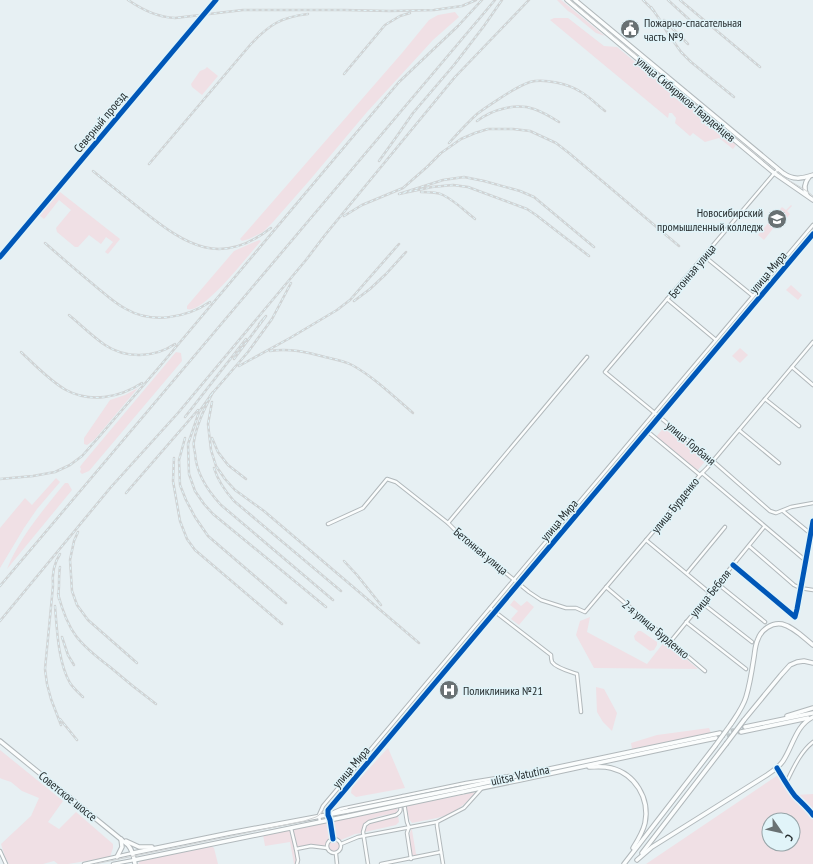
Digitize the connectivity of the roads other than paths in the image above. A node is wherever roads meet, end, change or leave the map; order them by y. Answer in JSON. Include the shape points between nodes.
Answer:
{"nodes":[{"id":1,"x":216,"y":0,"type":"edge"},
{"id":2,"x":567,"y":0,"type":"edge"},
{"id":3,"x":575,"y":0,"type":"edge"},
{"id":4,"x":713,"y":115,"type":"junction"},
{"id":5,"x":710,"y":119,"type":"junction"},
{"id":6,"x":778,"y":169,"type":"junction"},
{"id":7,"x":774,"y":173,"type":"junction"},
{"id":8,"x":811,"y":176,"type":"edge"},
{"id":9,"x":808,"y":196,"type":"junction"},
{"id":10,"x":813,"y":200,"type":"edge"},
{"id":11,"x":813,"y":225,"type":"edge"},
{"id":12,"x":810,"y":229,"type":"junction"},
{"id":13,"x":813,"y":233,"type":"edge"},
{"id":14,"x":704,"y":256,"type":"junction"},
{"id":15,"x":0,"y":257,"type":"edge"},
{"id":16,"x":753,"y":296,"type":"junction"},
{"id":17,"x":667,"y":299,"type":"junction"},
{"id":18,"x":716,"y":340,"type":"junction"},
{"id":19,"x":813,"y":342,"type":"edge"},
{"id":20,"x":587,"y":357,"type":"dead end"},
{"id":21,"x":792,"y":367,"type":"junction"},
{"id":22,"x":605,"y":372,"type":"joint"},
{"id":23,"x":813,"y":385,"type":"edge"},
{"id":24,"x":766,"y":399,"type":"junction"},
{"id":25,"x":655,"y":412,"type":"junction"},
{"id":26,"x":660,"y":416,"type":"junction"},
{"id":27,"x":799,"y":426,"type":"dead end"},
{"id":28,"x":739,"y":430,"type":"junction"},
{"id":29,"x":647,"y":431,"type":"junction"},
{"id":30,"x":713,"y":461,"type":"junction"},
{"id":31,"x":779,"y":463,"type":"dead end"},
{"id":32,"x":701,"y":474,"type":"junction"},
{"id":33,"x":813,"y":503,"type":"edge"},
{"id":34,"x":783,"y":511,"type":"junction"},
{"id":35,"x":813,"y":521,"type":"edge"},
{"id":36,"x":328,"y":524,"type":"dead end"},
{"id":37,"x":448,"y":524,"type":"junction"},
{"id":38,"x":725,"y":527,"type":"dead end"},
{"id":39,"x":764,"y":527,"type":"junction"},
{"id":40,"x":811,"y":534,"type":"junction"},
{"id":41,"x":646,"y":540,"type":"junction"},
{"id":42,"x":749,"y":546,"type":"junction"},
{"id":43,"x":806,"y":561,"type":"junction"},
{"id":44,"x":733,"y":565,"type":"junction"},
{"id":45,"x":687,"y":573,"type":"junction"},
{"id":46,"x":514,"y":579,"type":"junction"},
{"id":47,"x":519,"y":583,"type":"junction"},
{"id":48,"x":718,"y":584,"type":"junction"},
{"id":49,"x":606,"y":587,"type":"junction"},
{"id":50,"x":800,"y":588,"type":"junction"},
{"id":51,"x":813,"y":590,"type":"edge"},
{"id":52,"x":710,"y":593,"type":"junction"},
{"id":53,"x":702,"y":602,"type":"junction"},
{"id":54,"x":490,"y":608,"type":"junction"},
{"id":55,"x":495,"y":612,"type":"junction"},
{"id":56,"x":686,"y":622,"type":"junction"},
{"id":57,"x":765,"y":622,"type":"dead end"},
{"id":58,"x":671,"y":641,"type":"junction"},
{"id":59,"x":752,"y":642,"type":"dead end"},
{"id":60,"x":813,"y":645,"type":"edge"},
{"id":61,"x":813,"y":663,"type":"edge"},
{"id":62,"x":746,"y":669,"type":"dead end"},
{"id":63,"x":705,"y":671,"type":"dead end"},
{"id":64,"x":813,"y":708,"type":"edge"},
{"id":65,"x":581,"y":712,"type":"dead end"},
{"id":66,"x":813,"y":713,"type":"edge"},
{"id":67,"x":813,"y":717,"type":"edge"},
{"id":68,"x":777,"y":720,"type":"junction"},
{"id":69,"x":745,"y":727,"type":"tunnel mouth"},
{"id":70,"x":741,"y":732,"type":"tunnel mouth"},
{"id":71,"x":385,"y":733,"type":"junction"},
{"id":72,"x":720,"y":733,"type":"tunnel mouth"},
{"id":73,"x":390,"y":737,"type":"junction"},
{"id":74,"x":716,"y":738,"type":"tunnel mouth"},
{"id":75,"x":0,"y":741,"type":"edge"},
{"id":76,"x":813,"y":742,"type":"edge"},
{"id":77,"x":576,"y":768,"type":"junction"},
{"id":78,"x":777,"y":768,"type":"junction"},
{"id":79,"x":516,"y":776,"type":"junction"},
{"id":80,"x":786,"y":783,"type":"junction"},
{"id":81,"x":483,"y":788,"type":"junction"},
{"id":82,"x":462,"y":790,"type":"junction"},
{"id":83,"x":403,"y":796,"type":"junction"},
{"id":84,"x":398,"y":797,"type":"junction"},
{"id":85,"x":334,"y":802,"type":"junction"},
{"id":86,"x":341,"y":809,"type":"junction"},
{"id":87,"x":329,"y":815,"type":"junction"},
{"id":88,"x":813,"y":815,"type":"edge"},
{"id":89,"x":319,"y":816,"type":"junction"},
{"id":90,"x":330,"y":820,"type":"junction"},
{"id":91,"x":320,"y":822,"type":"junction"},
{"id":92,"x":437,"y":822,"type":"junction"},
{"id":93,"x":409,"y":827,"type":"junction"},
{"id":94,"x":291,"y":828,"type":"junction"},
{"id":95,"x":363,"y":835,"type":"junction"},
{"id":96,"x":121,"y":839,"type":"junction"},
{"id":97,"x":333,"y":839,"type":"junction"},
{"id":98,"x":341,"y":844,"type":"junction"},
{"id":99,"x":162,"y":847,"type":"junction"},
{"id":100,"x":327,"y":848,"type":"junction"},
{"id":101,"x":296,"y":849,"type":"junction"},
{"id":102,"x":0,"y":851,"type":"edge"},
{"id":103,"x":441,"y":852,"type":"junction"},
{"id":104,"x":133,"y":853,"type":"junction"},
{"id":105,"x":336,"y":854,"type":"junction"},
{"id":106,"x":117,"y":857,"type":"junction"},
{"id":107,"x":411,"y":858,"type":"junction"},
{"id":108,"x":628,"y":858,"type":"junction"},
{"id":109,"x":134,"y":862,"type":"edge"},
{"id":110,"x":636,"y":862,"type":"edge"},
{"id":111,"x":6,"y":864,"type":"edge"},
{"id":112,"x":84,"y":864,"type":"edge"},
{"id":113,"x":113,"y":864,"type":"edge"},
{"id":114,"x":296,"y":864,"type":"edge"},
{"id":115,"x":338,"y":864,"type":"edge"},
{"id":116,"x":368,"y":864,"type":"edge"},
{"id":117,"x":381,"y":864,"type":"edge"},
{"id":118,"x":443,"y":864,"type":"edge"},
{"id":119,"x":624,"y":864,"type":"edge"}],
"edges":[{"from":1,"to":15,"type":"street","name":"Северный проезд"},
{"from":2,"to":5,"type":"main road","name":"улица Сибиряков-Гвардейцев"},
{"from":3,"to":4,"type":"main road","name":"улица Сибиряков-Гвардейцев"},
{"from":4,"to":5,"type":"main road"},
{"from":4,"to":6,"type":"main road","name":"улица Сибиряков-Гвардейцев"},
{"from":5,"to":7,"type":"main road","name":"улица Сибиряков-Гвардейцев"},
{"from":6,"to":7,"type":"street","name":"Бетонная улица"},
{"from":6,"to":8,"type":"main road","name":"улица Сибиряков-Гвардейцев","via":[[791,178]]},
{"from":7,"to":9,"type":"main road","name":"улица Сибиряков-Гвардейцев"},
{"from":7,"to":14,"type":"street","name":"Бетонная улица"},
{"from":8,"to":9,"type":"main road","via":[[806,180],[805,192]]},
{"from":9,"to":10,"type":"main road","name":"улица Сибиряков-Гвардейцев"},
{"from":11,"to":12,"type":"street"},
{"from":12,"to":13,"type":"street"},
{"from":12,"to":16,"type":"street","name":"улица Мира"},
{"from":13,"to":26,"type":"street","name":"улица Мира"},
{"from":14,"to":16,"type":"street"},
{"from":14,"to":17,"type":"street","name":"Бетонная улица"},
{"from":16,"to":18,"type":"street","name":"улица Мира"},
{"from":17,"to":18,"type":"street"},
{"from":17,"to":22,"type":"street","name":"Бетонная улица"},
{"from":18,"to":25,"type":"street","name":"улица Мира"},
{"from":19,"to":21,"type":"street","name":"улица Бурденко"},
{"from":20,"to":37,"type":"street","name":"Бетонная улица"},
{"from":21,"to":23,"type":"street"},
{"from":21,"to":24,"type":"street","name":"улица Бурденко"},
{"from":22,"to":25,"type":"street","name":"улица Горбаня"},
{"from":24,"to":27,"type":"street"},
{"from":24,"to":28,"type":"street","name":"улица Бурденко"},
{"from":25,"to":26,"type":"street","name":"улица Горбаня"},
{"from":25,"to":46,"type":"street","name":"улица Мира"},
{"from":26,"to":29,"type":"street","name":"улица Мира"},
{"from":26,"to":30,"type":"street","name":"улица Горбаня"},
{"from":28,"to":30,"type":"street","name":"улица Бурденко"},
{"from":28,"to":31,"type":"street"},
{"from":29,"to":32,"type":"street","name":"улица Горбаня"},
{"from":29,"to":47,"type":"street","name":"улица Мира"},
{"from":30,"to":32,"type":"street","name":"улица Бурденко"},
{"from":30,"to":34,"type":"street","name":"улица Горбаня","via":[[770,511]]},
{"from":32,"to":39,"type":"street","name":"улица Горбаня"},
{"from":32,"to":41,"type":"street","name":"улица Бурденко"},
{"from":33,"to":34,"type":"street"},
{"from":34,"to":40,"type":"street"},
{"from":35,"to":40,"type":"street"},
{"from":36,"to":37,"type":"street","name":"Бетонная улица","via":[[363,508],[387,479],[396,482]]},
{"from":37,"to":46,"type":"street","name":"Бетонная улица"},
{"from":38,"to":45,"type":"street"},
{"from":39,"to":42,"type":"street","name":"улица Бебеля"},
{"from":39,"to":43,"type":"street","name":"улица Горбаня"},
{"from":40,"to":43,"type":"street"},
{"from":41,"to":45,"type":"street"},
{"from":41,"to":49,"type":"street","name":"улица Бурденко"},
{"from":42,"to":44,"type":"street","name":"улица Бебеля"},
{"from":42,"to":50,"type":"street"},
{"from":43,"to":50,"type":"street"},
{"from":44,"to":48,"type":"street","name":"улица Бебеля"},
{"from":44,"to":50,"type":"street","via":[[794,616]]},
{"from":45,"to":52,"type":"street"},
{"from":46,"to":47,"type":"street","name":"Бетонная улица"},
{"from":46,"to":54,"type":"street","name":"улица Мира"},
{"from":47,"to":49,"type":"street","name":"улица Бурденко","via":[[541,600],[585,612]]},
{"from":47,"to":55,"type":"street","name":"улица Мира"},
{"from":48,"to":52,"type":"street","name":"улица Бебеля"},
{"from":48,"to":57,"type":"street"},
{"from":49,"to":58,"type":"street","name":"2-я улица Бурденко"},
{"from":50,"to":51,"type":"street"},
{"from":52,"to":53,"type":"street","name":"улица Бебеля"},
{"from":53,"to":56,"type":"street","name":"улица Бебеля"},
{"from":53,"to":59,"type":"street"},
{"from":54,"to":55,"type":"street"},
{"from":54,"to":71,"type":"street","name":"улица Мира"},
{"from":55,"to":65,"type":"street","via":[[551,655],[552,662],[557,666],[577,674]]},
{"from":55,"to":73,"type":"street","name":"улица Мира"},
{"from":56,"to":58,"type":"street","name":"улица Бебеля"},
{"from":56,"to":62,"type":"street"},
{"from":58,"to":63,"type":"street","name":"2-я улица Бурденко"},
{"from":60,"to":108,"type":"main road","bridge":true,"via":[[782,624],[763,630],[756,644],[742,707]]},
{"from":61,"to":110,"type":"main road","bridge":true,"via":[[797,662],[790,665],[781,675]]},
{"from":64,"to":68,"type":"main road"},
{"from":66,"to":68,"type":"main road"},
{"from":67,"to":70,"type":"main road"},
{"from":67,"to":78,"type":"main road","via":[[799,729],[787,755]]},
{"from":68,"to":69,"type":"main road"},
{"from":71,"to":73,"type":"street"},
{"from":71,"to":89,"type":"street","name":"улица Мира","via":[[323,806]]},
{"from":72,"to":79,"type":"main road","name":"ulitsa Vatutina"},
{"from":73,"to":85,"type":"street","name":"улица Мира"},
{"from":74,"to":77,"type":"main road","name":"ulitsa Vatutina"},
{"from":75,"to":96,"type":"main road","name":"Советское шоссе"},
{"from":76,"to":80,"type":"street","via":[[802,754]]},
{"from":77,"to":81,"type":"main road","name":"ulitsa Vatutina"},
{"from":77,"to":108,"type":"main road","via":[[600,766],[620,771],[638,787],[646,805],[646,815],[641,834]]},
{"from":78,"to":80,"type":"street"},
{"from":78,"to":110,"type":"main road","via":[[668,837]]},
{"from":79,"to":82,"type":"main road","name":"ulitsa Vatutina"},
{"from":79,"to":83,"type":"street"},
{"from":80,"to":88,"type":"street"},
{"from":81,"to":82,"type":"main road","name":"ulitsa Vatutina"},
{"from":81,"to":92,"type":"street","via":[[464,808]]},
{"from":82,"to":87,"type":"main road","name":"ulitsa Vatutina","bridge":true},
{"from":82,"to":90,"type":"main road","name":"ulitsa Vatutina","bridge":true},
{"from":83,"to":84,"type":"street"},
{"from":83,"to":93,"type":"street"},
{"from":84,"to":86,"type":"street"},
{"from":84,"to":95,"type":"street","via":[[401,810],[396,815],[369,822],[363,829]]},
{"from":85,"to":86,"type":"street"},
{"from":85,"to":87,"type":"street","name":"улица Мира","via":[[328,810]]},
{"from":86,"to":87,"type":"street"},
{"from":87,"to":89,"type":"main road","name":"ulitsa Vatutina"},
{"from":87,"to":90,"type":"street"},
{"from":89,"to":91,"type":"street"},
{"from":89,"to":99,"type":"main road"},
{"from":90,"to":91,"type":"main road"},
{"from":90,"to":97,"type":"street"},
{"from":91,"to":94,"type":"main road"},
{"from":92,"to":93,"type":"street"},
{"from":92,"to":103,"type":"street"},
{"from":93,"to":95,"type":"street"},
{"from":93,"to":107,"type":"street","via":[[407,833]]},
{"from":94,"to":101,"type":"street"},
{"from":94,"to":109,"type":"main road"},
{"from":95,"to":98,"type":"street"},
{"from":95,"to":116,"type":"street"},
{"from":96,"to":99,"type":"main road","via":[[138,847]]},
{"from":96,"to":104,"type":"main road","name":"Советское шоссе"},
{"from":96,"to":106,"type":"main road","via":[[122,847]]},
{"from":97,"to":98,"type":"street","via":[[339,840]]},
{"from":97,"to":100,"type":"street","via":[[329,841]]},
{"from":98,"to":105,"type":"street","via":[[341,850]]},
{"from":99,"to":104,"type":"main road"},
{"from":100,"to":101,"type":"street","via":[[311,846]]},
{"from":100,"to":105,"type":"street","via":[[329,852]]},
{"from":101,"to":114,"type":"street"},
{"from":102,"to":111,"type":"street"},
{"from":103,"to":107,"type":"street"},
{"from":103,"to":118,"type":"street"},
{"from":104,"to":106,"type":"street"},
{"from":104,"to":109,"type":"main road"},
{"from":105,"to":115,"type":"street"},
{"from":106,"to":112,"type":"street"},
{"from":107,"to":117,"type":"street"},
{"from":108,"to":119,"type":"main road"},
{"from":109,"to":113,"type":"street"}]}
